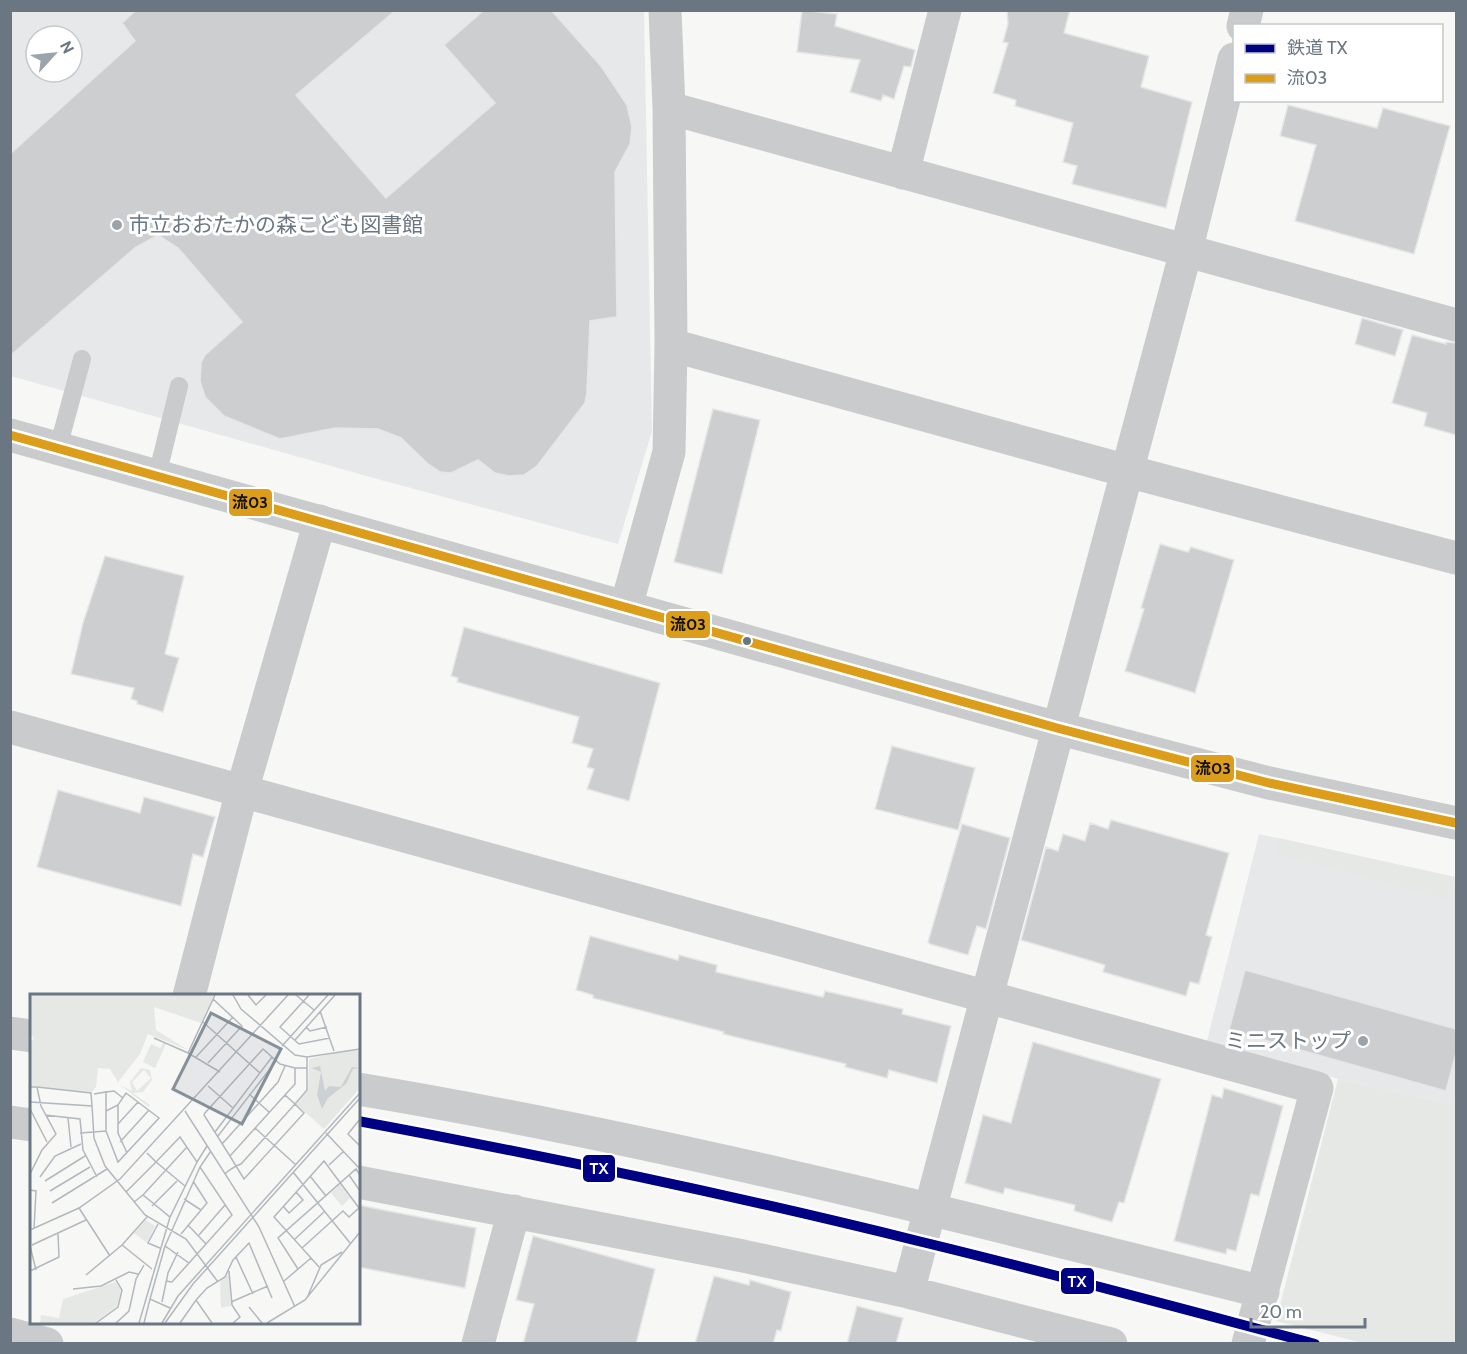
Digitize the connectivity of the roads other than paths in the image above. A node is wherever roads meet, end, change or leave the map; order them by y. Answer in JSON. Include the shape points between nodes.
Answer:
{"nodes":[{"id":1,"x":665,"y":10,"type":"edge"},
{"id":2,"x":945,"y":10,"type":"edge"},
{"id":3,"x":1233,"y":63,"type":"edge"},
{"id":4,"x":669,"y":108,"type":"junction"},
{"id":5,"x":903,"y":173,"type":"junction"},
{"id":6,"x":1186,"y":251,"type":"junction"},
{"id":7,"x":1456,"y":325,"type":"edge"},
{"id":8,"x":671,"y":345,"type":"junction"},
{"id":9,"x":81,"y":359,"type":"dead end"},
{"id":10,"x":179,"y":386,"type":"dead end"},
{"id":11,"x":10,"y":435,"type":"edge"},
{"id":12,"x":58,"y":448,"type":"junction"},
{"id":13,"x":1127,"y":471,"type":"junction"},
{"id":14,"x":157,"y":476,"type":"junction"},
{"id":15,"x":320,"y":521,"type":"junction"},
{"id":16,"x":1456,"y":558,"type":"edge"},
{"id":17,"x":626,"y":607,"type":"junction"},
{"id":18,"x":10,"y":726,"type":"edge"},
{"id":19,"x":1057,"y":728,"type":"junction"},
{"id":20,"x":242,"y":791,"type":"junction"},
{"id":21,"x":1456,"y":823,"type":"edge"},
{"id":22,"x":190,"y":994,"type":"edge"},
{"id":23,"x":986,"y":998,"type":"junction"},
{"id":24,"x":10,"y":1033,"type":"edge"},
{"id":25,"x":30,"y":1036,"type":"edge"},
{"id":26,"x":360,"y":1089,"type":"edge"},
{"id":27,"x":10,"y":1122,"type":"edge"},
{"id":28,"x":30,"y":1125,"type":"edge"},
{"id":29,"x":360,"y":1182,"type":"edge"},
{"id":30,"x":931,"y":1208,"type":"junction"},
{"id":31,"x":514,"y":1211,"type":"junction"},
{"id":32,"x":908,"y":1292,"type":"junction"},
{"id":33,"x":1263,"y":1292,"type":"junction"},
{"id":34,"x":10,"y":1334,"type":"edge"},
{"id":35,"x":47,"y":1344,"type":"edge"},
{"id":36,"x":478,"y":1344,"type":"edge"},
{"id":37,"x":1111,"y":1344,"type":"edge"},
{"id":38,"x":1248,"y":1344,"type":"edge"}],
"edges":[{"from":1,"to":4,"type":"street"},
{"from":2,"to":5,"type":"street"},
{"from":3,"to":6,"type":"street"},
{"from":4,"to":5,"type":"street"},
{"from":4,"to":8,"type":"street"},
{"from":5,"to":6,"type":"street"},
{"from":6,"to":7,"type":"street"},
{"from":6,"to":13,"type":"street"},
{"from":8,"to":13,"type":"street"},
{"from":8,"to":17,"type":"street","via":[[669,452]]},
{"from":9,"to":12,"type":"lane"},
{"from":10,"to":14,"type":"lane"},
{"from":11,"to":12,"type":"street"},
{"from":12,"to":14,"type":"street"},
{"from":13,"to":16,"type":"street"},
{"from":13,"to":19,"type":"street"},
{"from":14,"to":15,"type":"street"},
{"from":15,"to":17,"type":"street"},
{"from":15,"to":20,"type":"street"},
{"from":17,"to":19,"type":"street"},
{"from":18,"to":20,"type":"street"},
{"from":19,"to":21,"type":"street","via":[[1269,783]]},
{"from":19,"to":23,"type":"street"},
{"from":20,"to":22,"type":"street"},
{"from":20,"to":23,"type":"street"},
{"from":23,"to":30,"type":"street"},
{"from":23,"to":33,"type":"street","via":[[1317,1088]]},
{"from":24,"to":25,"type":"street"},
{"from":26,"to":30,"type":"street","via":[[444,1103]]},
{"from":27,"to":28,"type":"street"},
{"from":29,"to":31,"type":"street"},
{"from":30,"to":32,"type":"street"},
{"from":30,"to":33,"type":"street"},
{"from":31,"to":32,"type":"street"},
{"from":31,"to":36,"type":"street"},
{"from":32,"to":37,"type":"street"},
{"from":33,"to":38,"type":"street"},
{"from":34,"to":35,"type":"street"}]}
